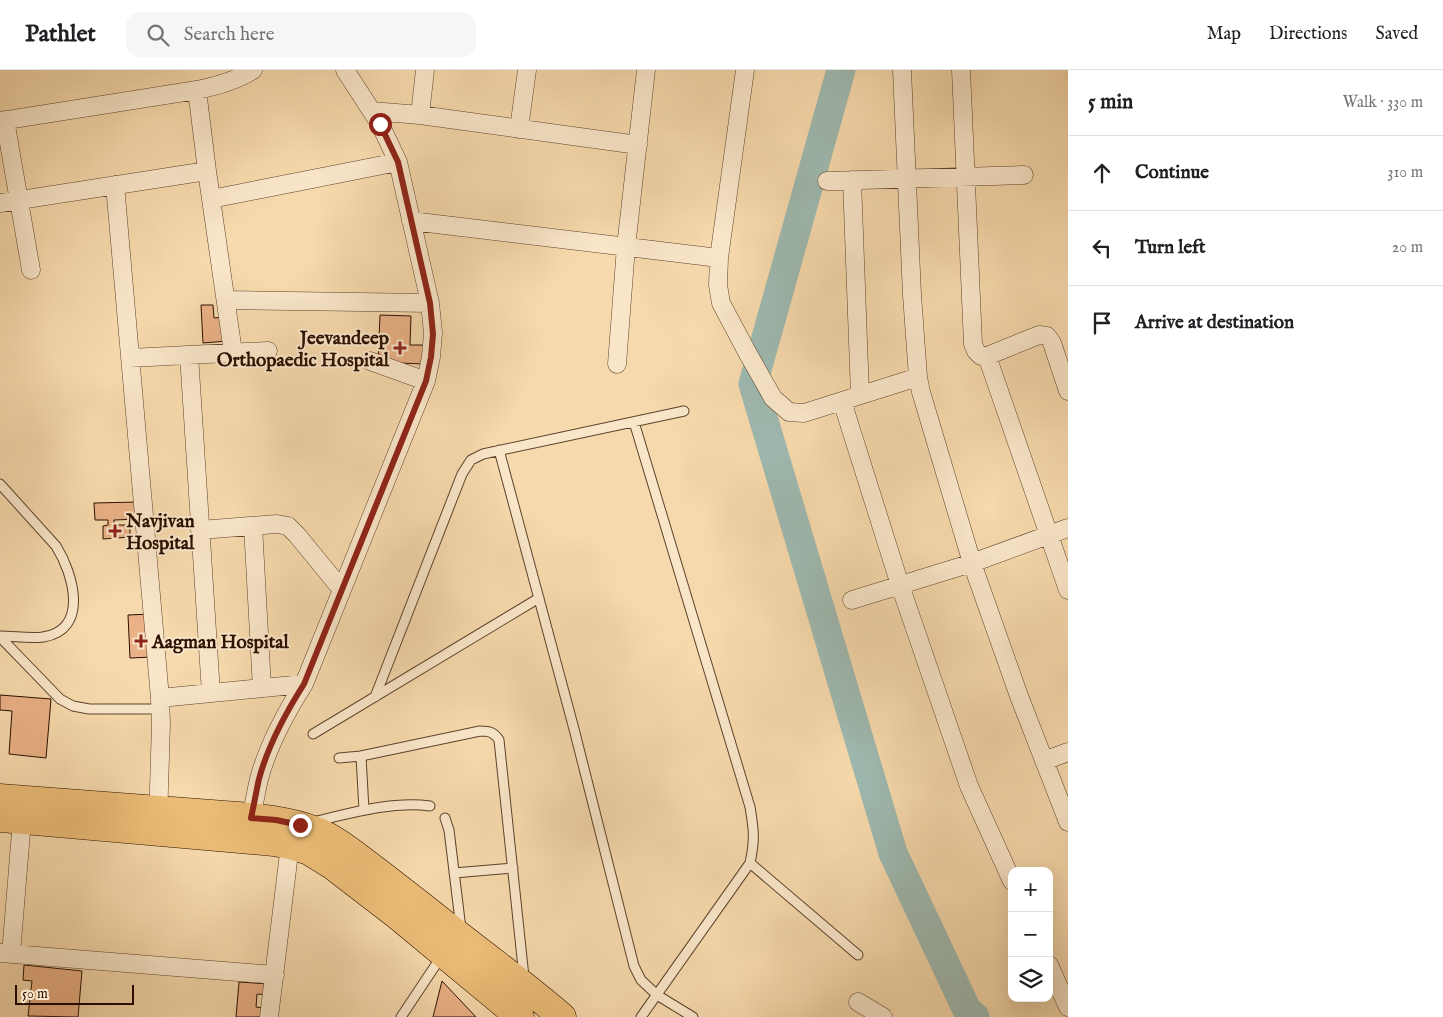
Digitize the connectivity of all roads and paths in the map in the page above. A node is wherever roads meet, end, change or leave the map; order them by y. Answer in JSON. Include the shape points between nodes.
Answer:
{"nodes":[{"id":1,"x":253,"y":70,"type":"edge"},
{"id":2,"x":345,"y":70,"type":"edge"},
{"id":3,"x":425,"y":70,"type":"edge"},
{"id":4,"x":527,"y":70,"type":"edge"},
{"id":5,"x":646,"y":70,"type":"edge"},
{"id":6,"x":745,"y":70,"type":"edge"},
{"id":7,"x":902,"y":70,"type":"edge"},
{"id":8,"x":961,"y":70,"type":"edge"},
{"id":9,"x":197,"y":90,"type":"junction"},
{"id":10,"x":372,"y":112,"type":"junction"},
{"id":11,"x":420,"y":115,"type":"junction"},
{"id":12,"x":2,"y":121,"type":"edge"},
{"id":13,"x":519,"y":129,"type":"junction"},
{"id":14,"x":638,"y":145,"type":"junction"},
{"id":15,"x":398,"y":162,"type":"junction"},
{"id":16,"x":207,"y":171,"type":"junction"},
{"id":17,"x":1024,"y":175,"type":"dead end"},
{"id":18,"x":965,"y":177,"type":"junction"},
{"id":19,"x":907,"y":179,"type":"junction"},
{"id":20,"x":852,"y":180,"type":"junction"},
{"id":21,"x":827,"y":181,"type":"dead end"},
{"id":22,"x":115,"y":185,"type":"junction"},
{"id":23,"x":211,"y":199,"type":"junction"},
{"id":24,"x":18,"y":200,"type":"junction"},
{"id":25,"x":0,"y":202,"type":"edge"},
{"id":26,"x":411,"y":221,"type":"junction"},
{"id":27,"x":626,"y":247,"type":"junction"},
{"id":28,"x":719,"y":258,"type":"junction"},
{"id":29,"x":31,"y":270,"type":"dead end"},
{"id":30,"x":226,"y":300,"type":"junction"},
{"id":31,"x":430,"y":303,"type":"junction"},
{"id":32,"x":268,"y":351,"type":"dead end"},
{"id":33,"x":233,"y":352,"type":"junction"},
{"id":34,"x":189,"y":355,"type":"junction"},
{"id":35,"x":987,"y":356,"type":"junction"},
{"id":36,"x":130,"y":358,"type":"junction"},
{"id":37,"x":370,"y":361,"type":"dead end"},
{"id":38,"x":617,"y":364,"type":"dead end"},
{"id":39,"x":918,"y":377,"type":"junction"},
{"id":40,"x":426,"y":381,"type":"junction"},
{"id":41,"x":1068,"y":391,"type":"edge"},
{"id":42,"x":860,"y":395,"type":"junction"},
{"id":43,"x":842,"y":401,"type":"junction"},
{"id":44,"x":684,"y":411,"type":"dead end"},
{"id":45,"x":634,"y":422,"type":"junction"},
{"id":46,"x":499,"y":450,"type":"junction"},
{"id":47,"x":0,"y":484,"type":"edge"},
{"id":48,"x":253,"y":526,"type":"junction"},
{"id":49,"x":1068,"y":528,"type":"edge"},
{"id":50,"x":200,"y":530,"type":"junction"},
{"id":51,"x":1050,"y":534,"type":"junction"},
{"id":52,"x":972,"y":563,"type":"junction"},
{"id":53,"x":900,"y":586,"type":"junction"},
{"id":54,"x":342,"y":590,"type":"junction"},
{"id":55,"x":1068,"y":590,"type":"edge"},
{"id":56,"x":539,"y":598,"type":"junction"},
{"id":57,"x":852,"y":600,"type":"dead end"},
{"id":58,"x":0,"y":637,"type":"edge"},
{"id":59,"x":304,"y":684,"type":"junction"},
{"id":60,"x":262,"y":688,"type":"junction"},
{"id":61,"x":211,"y":693,"type":"junction"},
{"id":62,"x":374,"y":697,"type":"junction"},
{"id":63,"x":160,"y":703,"type":"junction"},
{"id":64,"x":313,"y":734,"type":"dead end"},
{"id":65,"x":1068,"y":752,"type":"edge"},
{"id":66,"x":361,"y":756,"type":"junction"},
{"id":67,"x":340,"y":758,"type":"dead end"},
{"id":68,"x":1044,"y":761,"type":"junction"},
{"id":69,"x":0,"y":798,"type":"edge"},
{"id":70,"x":430,"y":806,"type":"dead end"},
{"id":71,"x":364,"y":810,"type":"junction"},
{"id":72,"x":251,"y":818,"type":"junction"},
{"id":73,"x":445,"y":818,"type":"dead end"},
{"id":74,"x":11,"y":819,"type":"edge"},
{"id":75,"x":158,"y":821,"type":"junction"},
{"id":76,"x":1068,"y":822,"type":"edge"},
{"id":77,"x":295,"y":835,"type":"junction"},
{"id":78,"x":750,"y":862,"type":"junction"},
{"id":79,"x":513,"y":868,"type":"junction"},
{"id":80,"x":454,"y":872,"type":"junction"},
{"id":81,"x":1008,"y":872,"type":"edge"},
{"id":82,"x":453,"y":946,"type":"junction"},
{"id":83,"x":6,"y":954,"type":"edge"},
{"id":84,"x":858,"y":955,"type":"dead end"},
{"id":85,"x":1053,"y":974,"type":"edge"},
{"id":86,"x":275,"y":975,"type":"junction"},
{"id":87,"x":657,"y":995,"type":"junction"},
{"id":88,"x":858,"y":1002,"type":"dead end"},
{"id":89,"x":518,"y":1007,"type":"edge"},
{"id":90,"x":1068,"y":1007,"type":"edge"},
{"id":91,"x":269,"y":1017,"type":"edge"},
{"id":92,"x":402,"y":1017,"type":"edge"},
{"id":93,"x":562,"y":1017,"type":"edge"},
{"id":94,"x":641,"y":1017,"type":"edge"},
{"id":95,"x":694,"y":1017,"type":"edge"},
{"id":96,"x":883,"y":1017,"type":"edge"}],
"edges":[{"from":1,"to":9,"type":"street","via":[[220,85]]},
{"from":2,"to":10,"type":"street"},
{"from":3,"to":11,"type":"street"},
{"from":4,"to":13,"type":"street"},
{"from":5,"to":14,"type":"street"},
{"from":6,"to":28,"type":"street"},
{"from":7,"to":19,"type":"street"},
{"from":8,"to":18,"type":"street"},
{"from":9,"to":12,"type":"street"},
{"from":9,"to":16,"type":"street"},
{"from":10,"to":11,"type":"street"},
{"from":10,"to":15,"type":"street"},
{"from":11,"to":13,"type":"street"},
{"from":12,"to":24,"type":"street"},
{"from":13,"to":14,"type":"street"},
{"from":14,"to":27,"type":"street"},
{"from":15,"to":23,"type":"street"},
{"from":15,"to":26,"type":"street"},
{"from":16,"to":22,"type":"street"},
{"from":16,"to":23,"type":"street"},
{"from":17,"to":18,"type":"street"},
{"from":18,"to":19,"type":"street"},
{"from":18,"to":35,"type":"street","via":[[973,344],[981,356]]},
{"from":19,"to":20,"type":"street"},
{"from":19,"to":39,"type":"street"},
{"from":20,"to":21,"type":"street"},
{"from":20,"to":42,"type":"street"},
{"from":22,"to":24,"type":"street"},
{"from":22,"to":36,"type":"street"},
{"from":23,"to":30,"type":"street"},
{"from":24,"to":25,"type":"street"},
{"from":24,"to":29,"type":"street"},
{"from":26,"to":27,"type":"street"},
{"from":26,"to":31,"type":"street"},
{"from":27,"to":28,"type":"street"},
{"from":27,"to":38,"type":"street"},
{"from":28,"to":43,"type":"street","via":[[721,303],[773,398],[788,412],[804,413]]},
{"from":30,"to":31,"type":"street"},
{"from":30,"to":33,"type":"street"},
{"from":31,"to":40,"type":"street","via":[[433,334]]},
{"from":32,"to":33,"type":"street"},
{"from":33,"to":34,"type":"street"},
{"from":34,"to":36,"type":"street"},
{"from":34,"to":50,"type":"street"},
{"from":35,"to":41,"type":"street","via":[[1040,335],[1047,336]]},
{"from":35,"to":51,"type":"street"},
{"from":36,"to":63,"type":"street"},
{"from":37,"to":40,"type":"street"},
{"from":39,"to":42,"type":"street"},
{"from":39,"to":52,"type":"street"},
{"from":40,"to":54,"type":"street"},
{"from":42,"to":43,"type":"street"},
{"from":43,"to":53,"type":"street"},
{"from":44,"to":45,"type":"lane"},
{"from":45,"to":46,"type":"lane"},
{"from":45,"to":78,"type":"lane","via":[[750,808],[754,846]]},
{"from":46,"to":56,"type":"lane"},
{"from":46,"to":62,"type":"lane","via":[[471,460],[462,474]]},
{"from":47,"to":58,"type":"lane","via":[[56,546],[68,571],[73,603],[71,620],[60,630],[44,637]]},
{"from":48,"to":50,"type":"street"},
{"from":48,"to":54,"type":"street","via":[[288,526]]},
{"from":48,"to":60,"type":"street"},
{"from":49,"to":51,"type":"street"},
{"from":50,"to":61,"type":"street"},
{"from":51,"to":52,"type":"street"},
{"from":51,"to":55,"type":"street"},
{"from":52,"to":53,"type":"street"},
{"from":52,"to":68,"type":"street"},
{"from":53,"to":57,"type":"street"},
{"from":53,"to":81,"type":"street","via":[[970,786]]},
{"from":54,"to":59,"type":"street"},
{"from":56,"to":62,"type":"lane"},
{"from":56,"to":87,"type":"lane","via":[[634,966],[641,980]]},
{"from":58,"to":63,"type":"lane","via":[[60,699],[73,706],[88,709]]},
{"from":59,"to":60,"type":"street"},
{"from":59,"to":72,"type":"street","via":[[273,740],[259,779]]},
{"from":60,"to":61,"type":"street"},
{"from":61,"to":63,"type":"street"},
{"from":62,"to":64,"type":"lane"},
{"from":63,"to":75,"type":"street"},
{"from":65,"to":68,"type":"street"},
{"from":66,"to":67,"type":"lane"},
{"from":66,"to":71,"type":"lane"},
{"from":66,"to":79,"type":"lane","via":[[480,731],[495,734],[499,740]]},
{"from":68,"to":76,"type":"street"},
{"from":69,"to":75,"type":"main road"},
{"from":70,"to":71,"type":"lane","via":[[417,804]]},
{"from":71,"to":77,"type":"lane"},
{"from":72,"to":75,"type":"main road"},
{"from":72,"to":77,"type":"main road","via":[[276,820]]},
{"from":73,"to":80,"type":"lane"},
{"from":74,"to":75,"type":"main road"},
{"from":74,"to":83,"type":"street"},
{"from":75,"to":77,"type":"main road","via":[[265,841]]},
{"from":77,"to":82,"type":"main road","via":[[322,834],[341,844],[381,874]]},
{"from":77,"to":86,"type":"street"},
{"from":78,"to":84,"type":"lane"},
{"from":78,"to":87,"type":"lane"},
{"from":79,"to":80,"type":"lane"},
{"from":79,"to":89,"type":"lane"},
{"from":80,"to":82,"type":"lane"},
{"from":82,"to":89,"type":"main road"},
{"from":82,"to":92,"type":"lane"},
{"from":83,"to":86,"type":"street"},
{"from":85,"to":90,"type":"street"},
{"from":86,"to":91,"type":"street"},
{"from":87,"to":94,"type":"lane"},
{"from":87,"to":95,"type":"lane"},
{"from":88,"to":96,"type":"street"},
{"from":89,"to":93,"type":"main road"}]}
